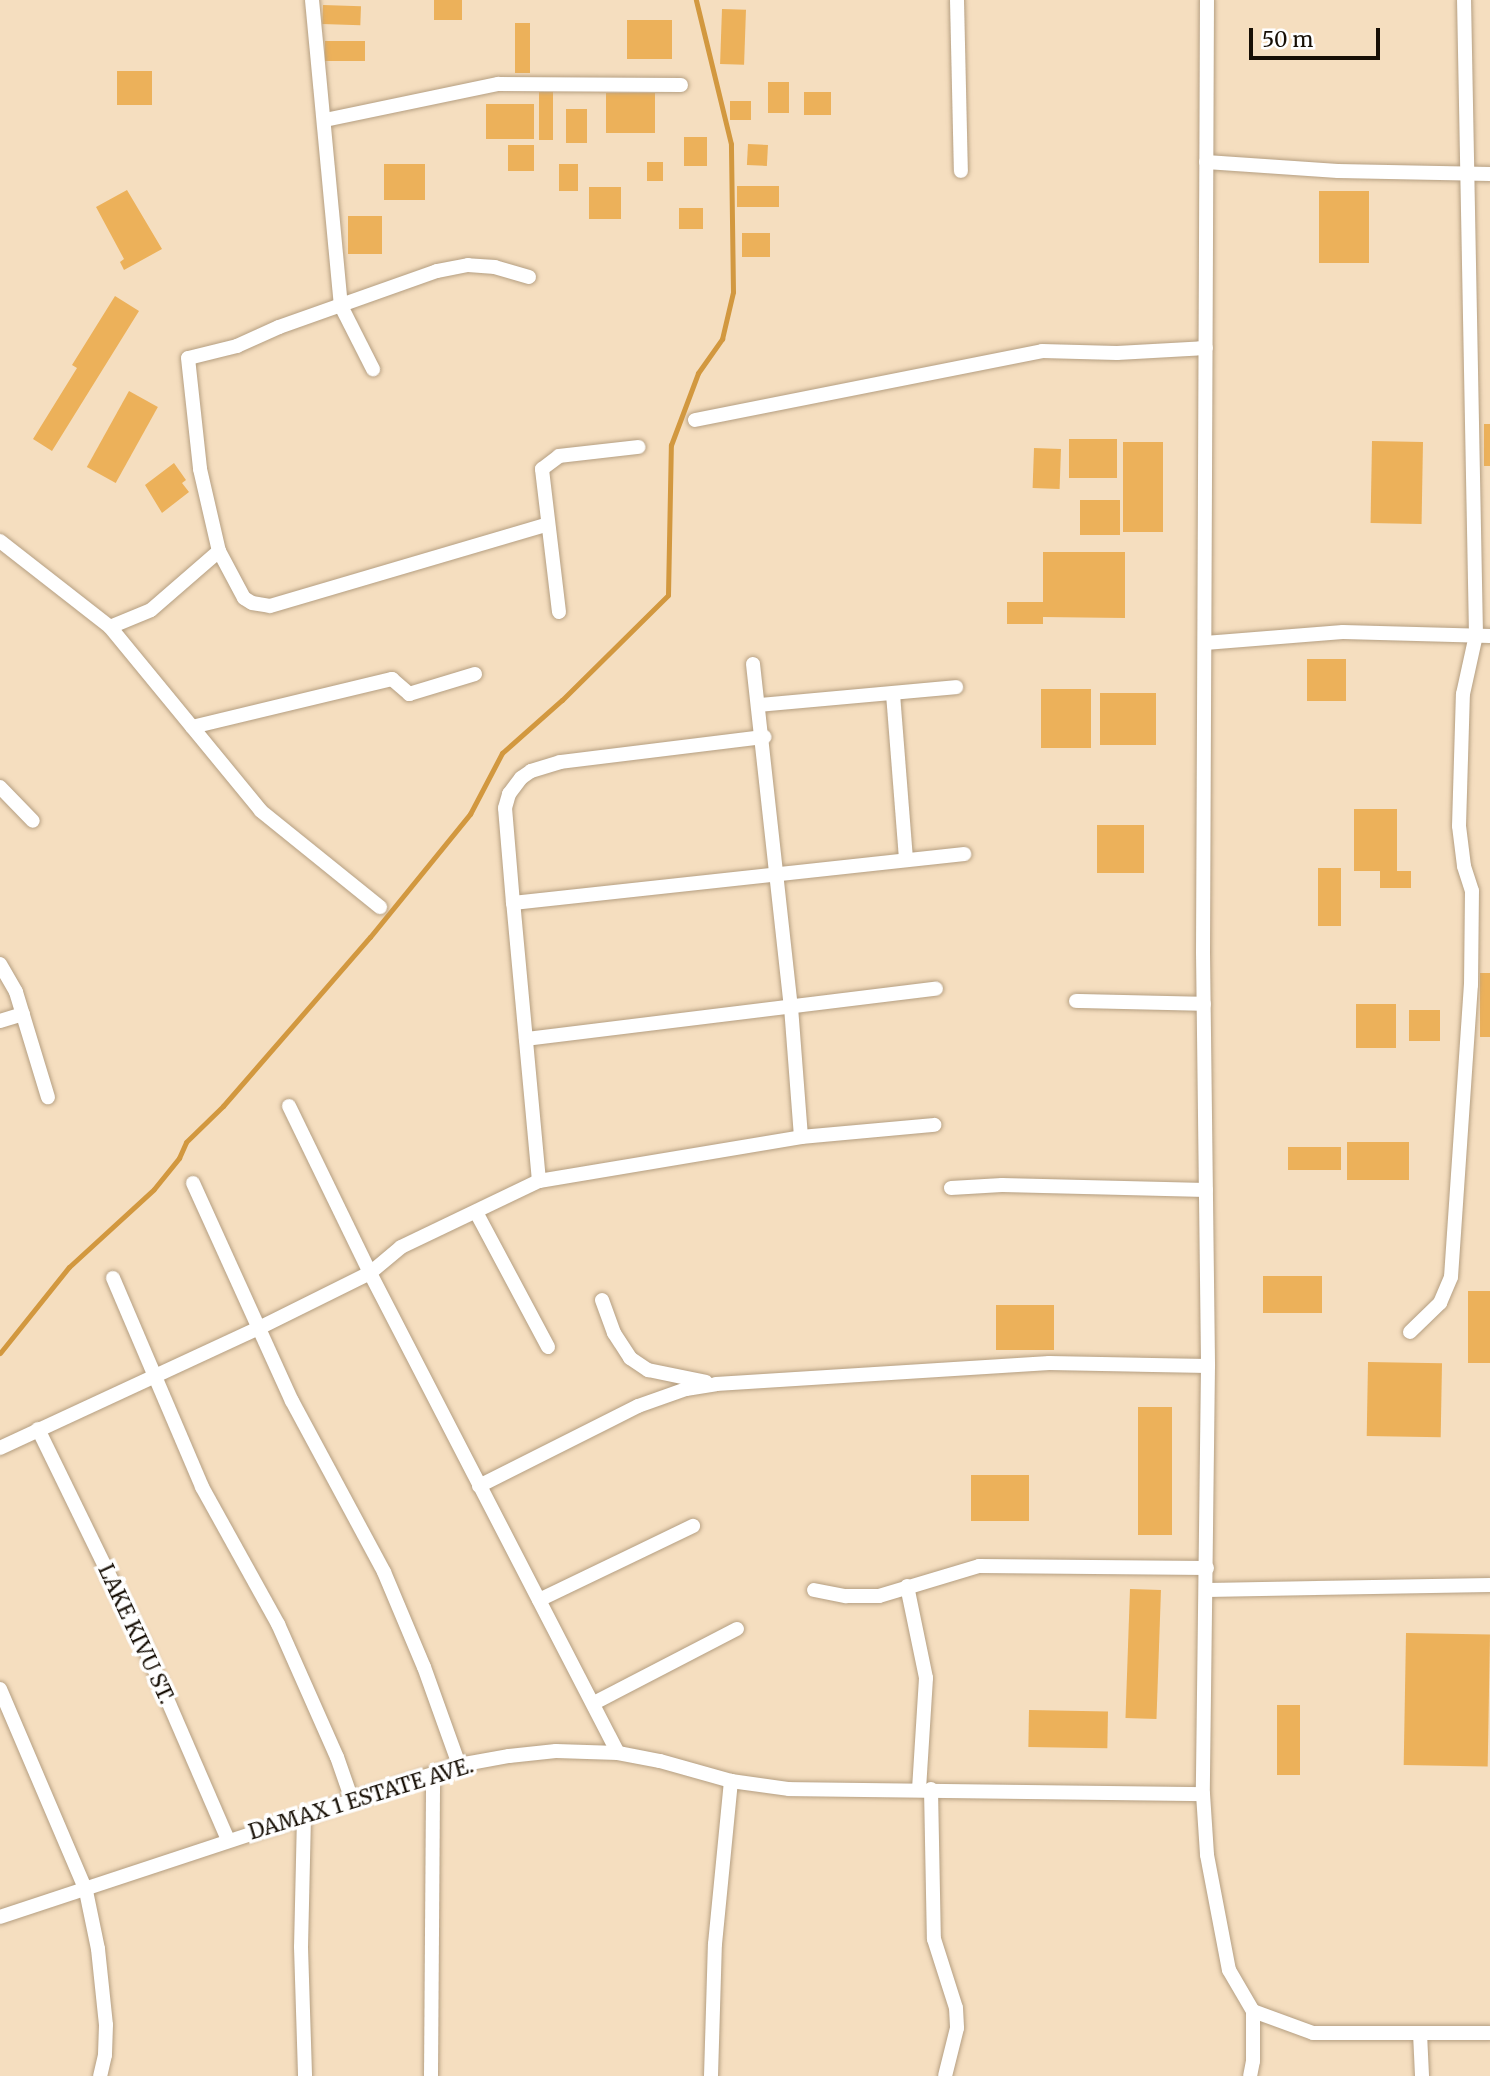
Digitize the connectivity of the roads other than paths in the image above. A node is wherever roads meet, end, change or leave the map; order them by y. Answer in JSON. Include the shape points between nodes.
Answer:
{"nodes":[{"id":1,"x":312,"y":0,"type":"edge"},
{"id":2,"x":957,"y":0,"type":"edge"},
{"id":3,"x":1207,"y":0,"type":"edge"},
{"id":4,"x":1464,"y":0,"type":"edge"},
{"id":5,"x":681,"y":85,"type":"dead end"},
{"id":6,"x":325,"y":120,"type":"junction"},
{"id":7,"x":1206,"y":162,"type":"junction"},
{"id":8,"x":961,"y":172,"type":"dead end"},
{"id":9,"x":1490,"y":174,"type":"edge"},
{"id":10,"x":1470,"y":175,"type":"junction"},
{"id":11,"x":529,"y":277,"type":"dead end"},
{"id":12,"x":341,"y":306,"type":"junction"},
{"id":13,"x":1206,"y":348,"type":"junction"},
{"id":14,"x":373,"y":369,"type":"dead end"},
{"id":15,"x":695,"y":420,"type":"dead end"},
{"id":16,"x":638,"y":447,"type":"dead end"},
{"id":17,"x":546,"y":525,"type":"junction"},
{"id":18,"x":3,"y":549,"type":"edge"},
{"id":19,"x":219,"y":551,"type":"junction"},
{"id":20,"x":559,"y":612,"type":"dead end"},
{"id":21,"x":110,"y":626,"type":"junction"},
{"id":22,"x":1483,"y":635,"type":"edge"},
{"id":23,"x":1205,"y":643,"type":"junction"},
{"id":24,"x":753,"y":664,"type":"dead end"},
{"id":25,"x":475,"y":674,"type":"dead end"},
{"id":26,"x":956,"y":687,"type":"dead end"},
{"id":27,"x":893,"y":694,"type":"junction"},
{"id":28,"x":759,"y":705,"type":"junction"},
{"id":29,"x":192,"y":727,"type":"junction"},
{"id":30,"x":764,"y":737,"type":"junction"},
{"id":31,"x":0,"y":788,"type":"edge"},
{"id":32,"x":33,"y":821,"type":"dead end"},
{"id":33,"x":964,"y":855,"type":"dead end"},
{"id":34,"x":906,"y":859,"type":"junction"},
{"id":35,"x":775,"y":876,"type":"junction"},
{"id":36,"x":513,"y":903,"type":"junction"},
{"id":37,"x":380,"y":907,"type":"dead end"},
{"id":38,"x":0,"y":964,"type":"edge"},
{"id":39,"x":936,"y":989,"type":"dead end"},
{"id":40,"x":1076,"y":1001,"type":"dead end"},
{"id":41,"x":1204,"y":1004,"type":"junction"},
{"id":42,"x":792,"y":1007,"type":"junction"},
{"id":43,"x":23,"y":1014,"type":"junction"},
{"id":44,"x":0,"y":1021,"type":"edge"},
{"id":45,"x":526,"y":1039,"type":"junction"},
{"id":46,"x":48,"y":1097,"type":"dead end"},
{"id":47,"x":289,"y":1106,"type":"dead end"},
{"id":48,"x":934,"y":1125,"type":"dead end"},
{"id":49,"x":801,"y":1137,"type":"junction"},
{"id":50,"x":539,"y":1181,"type":"junction"},
{"id":51,"x":193,"y":1183,"type":"dead end"},
{"id":52,"x":951,"y":1188,"type":"dead end"},
{"id":53,"x":1206,"y":1190,"type":"junction"},
{"id":54,"x":476,"y":1212,"type":"junction"},
{"id":55,"x":370,"y":1273,"type":"junction"},
{"id":56,"x":113,"y":1278,"type":"dead end"},
{"id":57,"x":603,"y":1300,"type":"dead end"},
{"id":58,"x":259,"y":1328,"type":"junction"},
{"id":59,"x":1410,"y":1332,"type":"dead end"},
{"id":60,"x":548,"y":1347,"type":"dead end"},
{"id":61,"x":1208,"y":1366,"type":"junction"},
{"id":62,"x":153,"y":1375,"type":"junction"},
{"id":63,"x":716,"y":1384,"type":"junction"},
{"id":64,"x":38,"y":1430,"type":"junction"},
{"id":65,"x":0,"y":1448,"type":"edge"},
{"id":66,"x":479,"y":1486,"type":"junction"},
{"id":67,"x":693,"y":1526,"type":"dead end"},
{"id":68,"x":1207,"y":1569,"type":"junction"},
{"id":69,"x":1490,"y":1585,"type":"edge"},
{"id":70,"x":907,"y":1586,"type":"junction"},
{"id":71,"x":814,"y":1590,"type":"dead end"},
{"id":72,"x":1207,"y":1590,"type":"junction"},
{"id":73,"x":539,"y":1600,"type":"junction"},
{"id":74,"x":737,"y":1629,"type":"dead end"},
{"id":75,"x":0,"y":1689,"type":"edge"},
{"id":76,"x":594,"y":1703,"type":"junction"},
{"id":77,"x":618,"y":1754,"type":"junction"},
{"id":78,"x":459,"y":1765,"type":"junction"},
{"id":79,"x":433,"y":1775,"type":"junction"},
{"id":80,"x":731,"y":1781,"type":"junction"},
{"id":81,"x":925,"y":1789,"type":"junction"},
{"id":82,"x":1203,"y":1794,"type":"junction"},
{"id":83,"x":352,"y":1800,"type":"junction"},
{"id":84,"x":304,"y":1816,"type":"junction"},
{"id":85,"x":228,"y":1840,"type":"junction"},
{"id":86,"x":86,"y":1891,"type":"junction"},
{"id":87,"x":0,"y":1917,"type":"edge"},
{"id":88,"x":1253,"y":2011,"type":"junction"},
{"id":89,"x":1490,"y":2033,"type":"edge"},
{"id":90,"x":1420,"y":2034,"type":"junction"},
{"id":91,"x":100,"y":2076,"type":"edge"},
{"id":92,"x":305,"y":2076,"type":"edge"},
{"id":93,"x":431,"y":2076,"type":"edge"},
{"id":94,"x":711,"y":2076,"type":"edge"},
{"id":95,"x":946,"y":2076,"type":"edge"},
{"id":96,"x":1250,"y":2076,"type":"edge"},
{"id":97,"x":1422,"y":2076,"type":"edge"}],
"edges":[{"from":1,"to":6,"type":"street"},
{"from":2,"to":8,"type":"street"},
{"from":3,"to":7,"type":"street"},
{"from":4,"to":10,"type":"street"},
{"from":5,"to":6,"type":"street","via":[[498,84]]},
{"from":6,"to":12,"type":"street"},
{"from":7,"to":10,"type":"street"},
{"from":7,"to":13,"type":"street"},
{"from":9,"to":10,"type":"street"},
{"from":10,"to":22,"type":"street"},
{"from":11,"to":12,"type":"street","via":[[468,265],[436,271]]},
{"from":12,"to":14,"type":"street"},
{"from":12,"to":19,"type":"street","via":[[223,351],[188,358],[200,469]]},
{"from":13,"to":15,"type":"street","via":[[1042,351]]},
{"from":13,"to":23,"type":"street"},
{"from":16,"to":17,"type":"street","via":[[559,456],[548,462],[542,469]]},
{"from":17,"to":19,"type":"street","via":[[266,606],[244,598]]},
{"from":17,"to":20,"type":"street"},
{"from":18,"to":21,"type":"street"},
{"from":19,"to":21,"type":"street","via":[[151,610]]},
{"from":21,"to":29,"type":"street"},
{"from":22,"to":23,"type":"street","via":[[1343,632]]},
{"from":22,"to":59,"type":"street","via":[[1464,694],[1460,775],[1459,825],[1473,910],[1452,1269],[1446,1294]]},
{"from":23,"to":41,"type":"street"},
{"from":24,"to":28,"type":"street"},
{"from":25,"to":29,"type":"street","via":[[409,694],[391,679]]},
{"from":26,"to":27,"type":"street"},
{"from":27,"to":28,"type":"street"},
{"from":27,"to":34,"type":"street"},
{"from":28,"to":30,"type":"street"},
{"from":29,"to":37,"type":"street","via":[[261,811]]},
{"from":30,"to":35,"type":"street"},
{"from":30,"to":36,"type":"street","via":[[560,762],[531,771],[514,785],[505,808]]},
{"from":31,"to":32,"type":"street"},
{"from":33,"to":34,"type":"street"},
{"from":34,"to":35,"type":"street"},
{"from":35,"to":36,"type":"street"},
{"from":35,"to":42,"type":"street"},
{"from":36,"to":45,"type":"street"},
{"from":38,"to":43,"type":"street"},
{"from":39,"to":42,"type":"street"},
{"from":40,"to":41,"type":"street"},
{"from":41,"to":53,"type":"street"},
{"from":42,"to":45,"type":"street"},
{"from":42,"to":49,"type":"street"},
{"from":43,"to":44,"type":"street"},
{"from":43,"to":46,"type":"street"},
{"from":45,"to":50,"type":"street"},
{"from":47,"to":55,"type":"street"},
{"from":48,"to":49,"type":"street"},
{"from":49,"to":50,"type":"street"},
{"from":50,"to":54,"type":"street"},
{"from":51,"to":58,"type":"street"},
{"from":52,"to":53,"type":"street"},
{"from":53,"to":61,"type":"street"},
{"from":54,"to":55,"type":"street","via":[[401,1247]]},
{"from":54,"to":60,"type":"street"},
{"from":55,"to":58,"type":"street"},
{"from":55,"to":66,"type":"street"},
{"from":56,"to":62,"type":"street"},
{"from":57,"to":63,"type":"street","via":[[614,1333],[630,1358],[648,1370]]},
{"from":58,"to":62,"type":"street"},
{"from":58,"to":78,"type":"street","via":[[292,1401],[384,1572]]},
{"from":61,"to":63,"type":"street","via":[[1049,1363]]},
{"from":61,"to":68,"type":"street"},
{"from":62,"to":64,"type":"street"},
{"from":62,"to":83,"type":"street","via":[[202,1487],[278,1624]]},
{"from":63,"to":66,"type":"street","via":[[638,1406]]},
{"from":64,"to":65,"type":"street"},
{"from":64,"to":85,"type":"street","name":"LAKE KIVU ST.","via":[[148,1655]]},
{"from":66,"to":73,"type":"street"},
{"from":67,"to":73,"type":"street"},
{"from":68,"to":70,"type":"street","via":[[979,1566]]},
{"from":68,"to":72,"type":"street"},
{"from":69,"to":72,"type":"street"},
{"from":70,"to":71,"type":"street","via":[[878,1596]]},
{"from":70,"to":81,"type":"street","via":[[926,1678]]},
{"from":72,"to":82,"type":"street"},
{"from":73,"to":76,"type":"street"},
{"from":74,"to":76,"type":"street"},
{"from":75,"to":86,"type":"street"},
{"from":76,"to":77,"type":"street"},
{"from":77,"to":78,"type":"street","name":"DAMAX 1 ESTATE AVE.","via":[[556,1751]]},
{"from":77,"to":80,"type":"street","name":"DAMAX 1 ESTATE AVE."},
{"from":78,"to":79,"type":"street","name":"DAMAX 1 ESTATE AVE."},
{"from":79,"to":83,"type":"street","name":"DAMAX 1 ESTATE AVE."},
{"from":79,"to":93,"type":"street"},
{"from":80,"to":81,"type":"street","name":"DAMAX 1 ESTATE AVE.","via":[[789,1788]]},
{"from":80,"to":94,"type":"street","via":[[715,1944]]},
{"from":81,"to":82,"type":"street","name":"DAMAX 1 ESTATE AVE."},
{"from":81,"to":95,"type":"street","via":[[934,1939],[956,2008],[957,2028]]},
{"from":82,"to":88,"type":"street","via":[[1207,1855],[1228,1970]]},
{"from":83,"to":84,"type":"street","name":"DAMAX 1 ESTATE AVE."},
{"from":84,"to":85,"type":"street","name":"DAMAX 1 ESTATE AVE."},
{"from":84,"to":92,"type":"street","via":[[301,1947]]},
{"from":85,"to":86,"type":"street","name":"DAMAX 1 ESTATE AVE."},
{"from":86,"to":87,"type":"street","name":"DAMAX 1 ESTATE AVE."},
{"from":86,"to":91,"type":"street","via":[[105,2015]]},
{"from":88,"to":90,"type":"street","via":[[1313,2034]]},
{"from":88,"to":96,"type":"street"},
{"from":89,"to":90,"type":"street"},
{"from":90,"to":97,"type":"street"}]}
